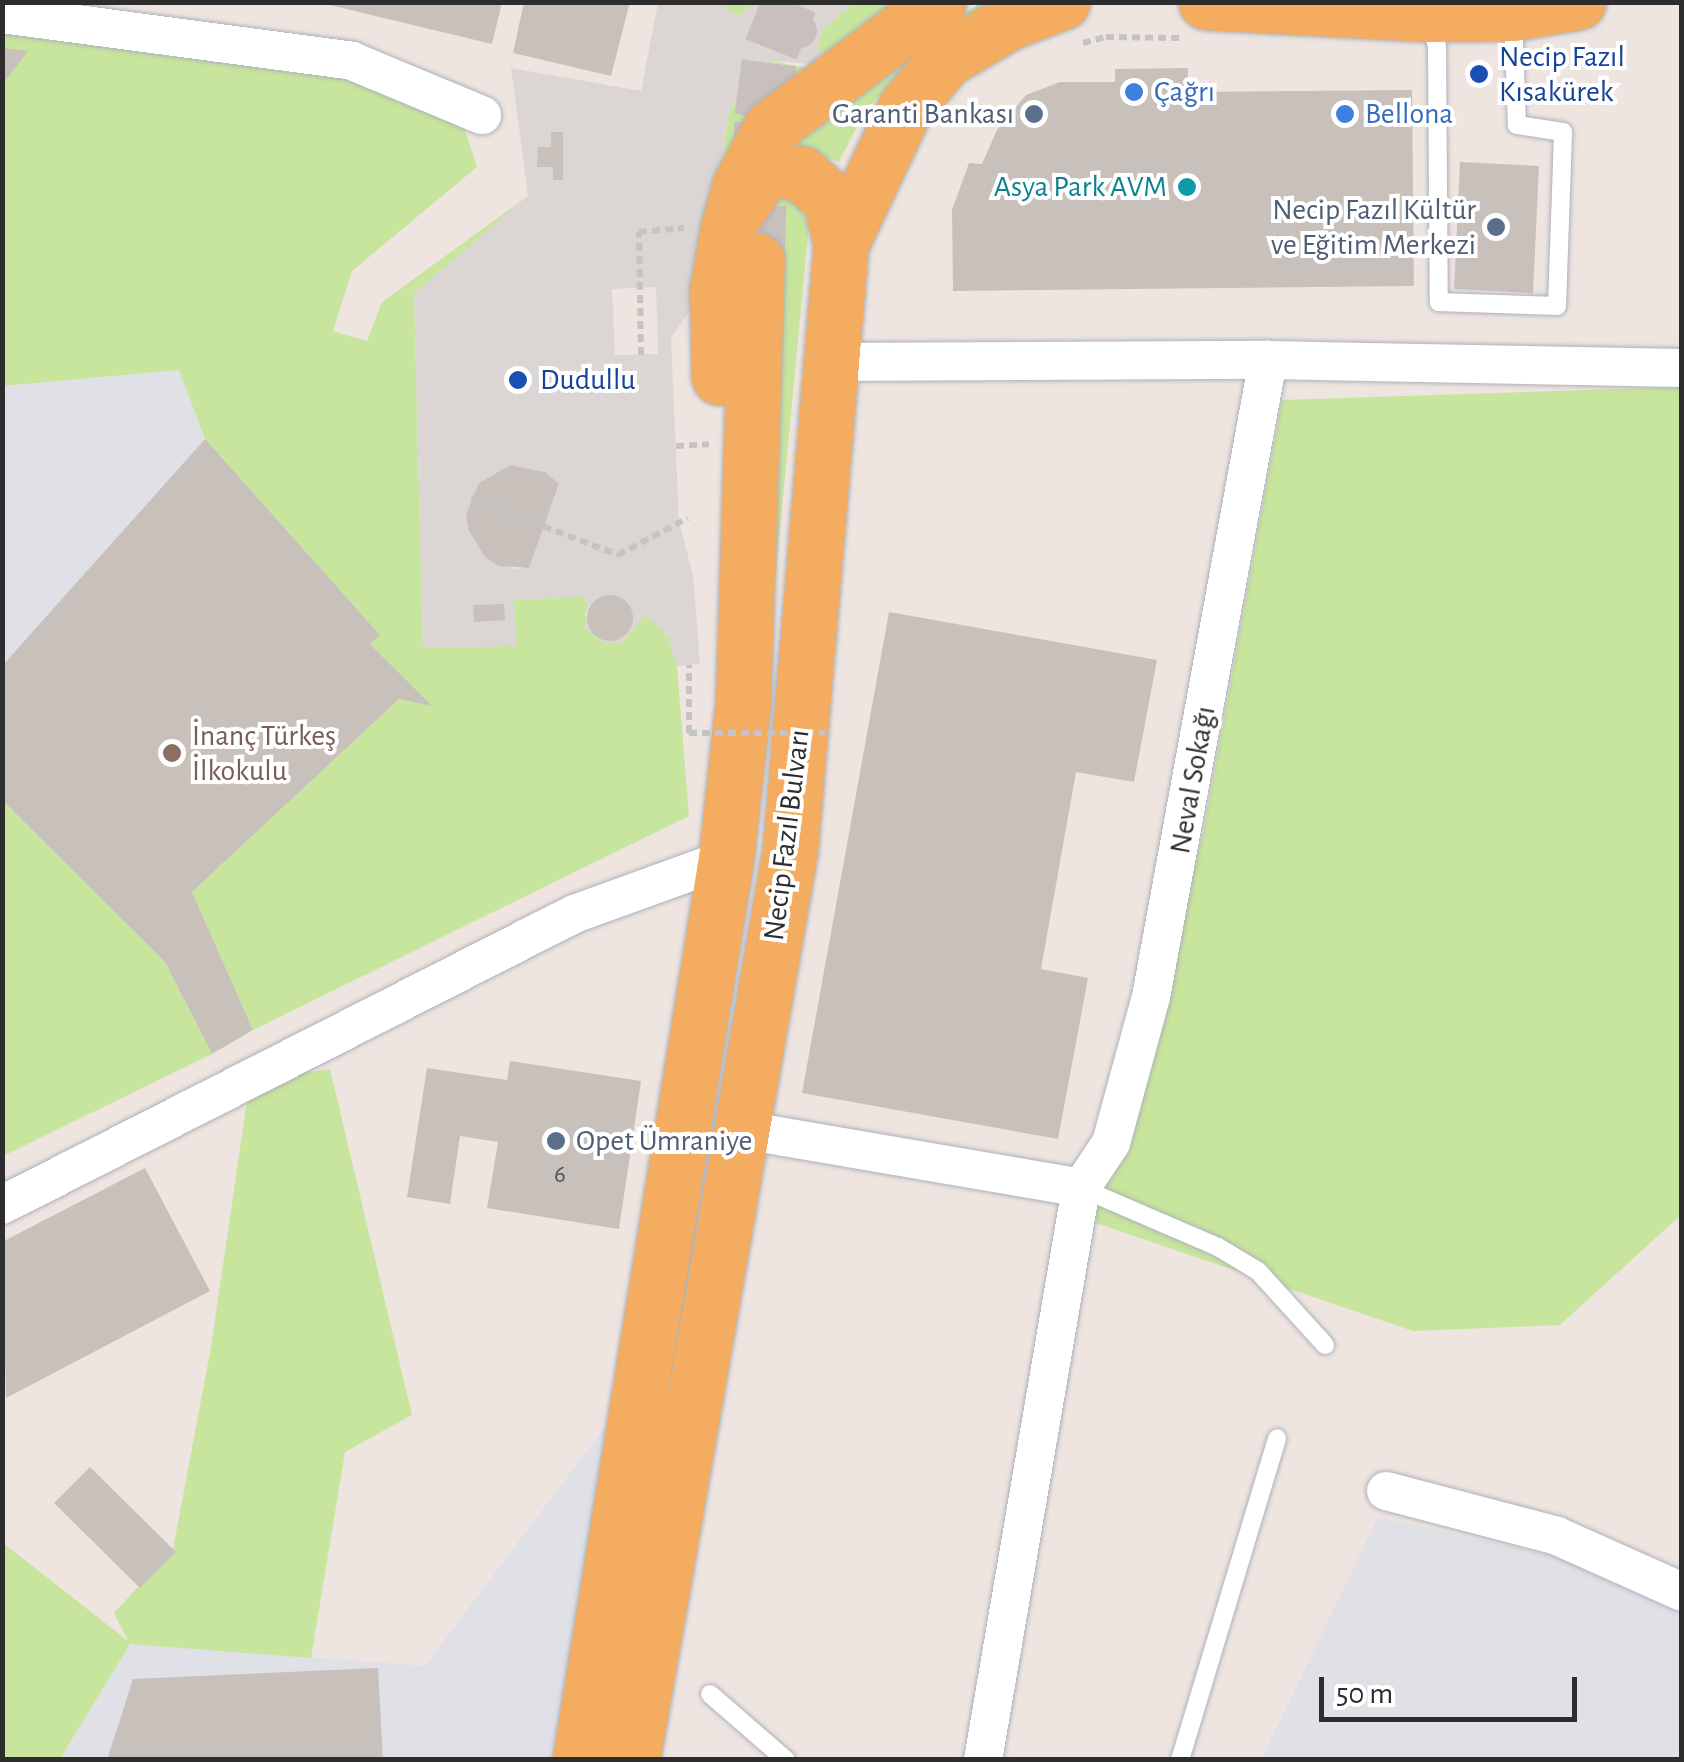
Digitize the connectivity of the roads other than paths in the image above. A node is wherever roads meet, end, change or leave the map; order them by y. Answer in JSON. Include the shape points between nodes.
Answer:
{"nodes":[{"id":1,"x":939,"y":2,"type":"edge"},
{"id":2,"x":1578,"y":2,"type":"edge"},
{"id":3,"x":1516,"y":8,"type":"edge"},
{"id":4,"x":1205,"y":12,"type":"edge"},
{"id":5,"x":2,"y":14,"type":"edge"},
{"id":6,"x":1429,"y":14,"type":"junction"},
{"id":7,"x":1069,"y":24,"type":"edge"},
{"id":8,"x":482,"y":115,"type":"dead end"},
{"id":9,"x":725,"y":238,"type":"junction"},
{"id":10,"x":841,"y":244,"type":"junction"},
{"id":11,"x":1268,"y":360,"type":"junction"},
{"id":12,"x":827,"y":362,"type":"junction"},
{"id":13,"x":1682,"y":368,"type":"edge"},
{"id":14,"x":726,"y":860,"type":"junction"},
{"id":15,"x":743,"y":1130,"type":"junction"},
{"id":16,"x":1081,"y":1188,"type":"junction"},
{"id":17,"x":2,"y":1205,"type":"edge"},
{"id":18,"x":1325,"y":1345,"type":"dead end"},
{"id":19,"x":1277,"y":1438,"type":"dead end"},
{"id":20,"x":1386,"y":1491,"type":"dead end"},
{"id":21,"x":1682,"y":1592,"type":"edge"},
{"id":22,"x":710,"y":1694,"type":"dead end"},
{"id":23,"x":580,"y":1760,"type":"edge"},
{"id":24,"x":632,"y":1760,"type":"edge"},
{"id":25,"x":786,"y":1760,"type":"edge"},
{"id":26,"x":982,"y":1760,"type":"edge"},
{"id":27,"x":1180,"y":1760,"type":"edge"}],
"edges":[{"from":1,"to":9,"type":"main road","name":"Necip Fazıl Bulvarı","via":[[770,127],[740,185]]},
{"from":2,"to":3,"type":"main road"},
{"from":3,"to":6,"type":"main road"},
{"from":3,"to":6,"type":"lane","via":[[1516,124],[1563,132],[1557,306],[1439,302],[1437,46]]},
{"from":4,"to":6,"type":"main road"},
{"from":5,"to":8,"type":"street","via":[[352,61]]},
{"from":7,"to":10,"type":"main road","name":"Necip Fazıl Bulvarı","via":[[1009,22],[946,59],[906,108]]},
{"from":9,"to":10,"type":"main road","via":[[748,187],[762,174],[790,170],[818,183],[830,199]]},
{"from":9,"to":14,"type":"main road","name":"Necip Fazıl Bulvarı","via":[[743,702]]},
{"from":9,"to":14,"type":"main road","name":"Necip Fazıl Bulvarı","via":[[698,444]]},
{"from":10,"to":12,"type":"main road","name":"Necip Fazıl Bulvarı"},
{"from":11,"to":12,"type":"street"},
{"from":11,"to":13,"type":"street"},
{"from":11,"to":16,"type":"street","name":"Neval Sokağı","via":[[1152,997],[1111,1143]]},
{"from":12,"to":15,"type":"main road","name":"Necip Fazıl Bulvarı","via":[[790,850]]},
{"from":14,"to":17,"type":"street","via":[[574,914]]},
{"from":14,"to":23,"type":"main road","name":"Necip Fazıl Bulvarı"},
{"from":15,"to":16,"type":"street"},
{"from":15,"to":24,"type":"main road","name":"Necip Fazıl Bulvarı"},
{"from":16,"to":18,"type":"lane","via":[[1218,1246],[1258,1271]]},
{"from":16,"to":26,"type":"street"},
{"from":19,"to":27,"type":"lane"},
{"from":20,"to":21,"type":"street","via":[[1558,1536]]},
{"from":22,"to":25,"type":"lane"}]}
